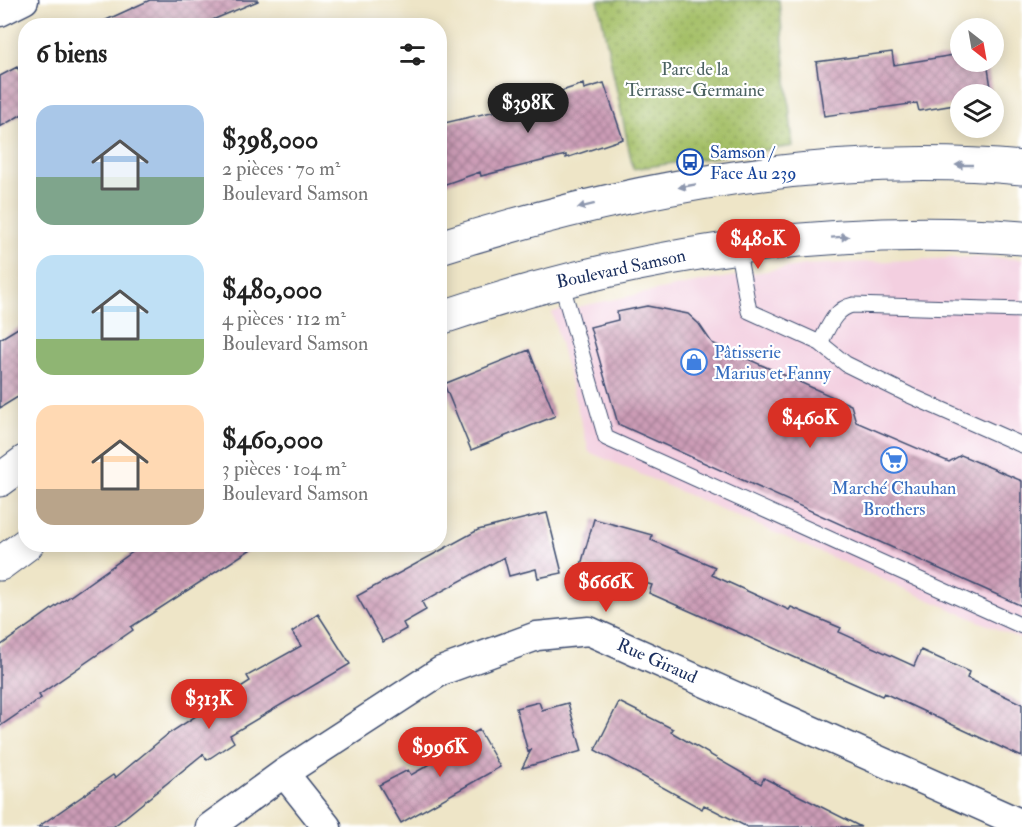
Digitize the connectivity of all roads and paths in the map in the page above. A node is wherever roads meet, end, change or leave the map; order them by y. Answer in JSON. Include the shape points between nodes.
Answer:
{"nodes":[{"id":1,"x":24,"y":0,"type":"edge"},
{"id":2,"x":0,"y":12,"type":"edge"},
{"id":3,"x":1022,"y":168,"type":"edge"},
{"id":4,"x":1022,"y":238,"type":"edge"},
{"id":5,"x":447,"y":245,"type":"edge"},
{"id":6,"x":737,"y":247,"type":"junction"},
{"id":7,"x":561,"y":282,"type":"junction"},
{"id":8,"x":1022,"y":310,"type":"edge"},
{"id":9,"x":447,"y":316,"type":"edge"},
{"id":10,"x":820,"y":343,"type":"junction"},
{"id":11,"x":1022,"y":445,"type":"edge"},
{"id":12,"x":18,"y":467,"type":"edge"},
{"id":13,"x":0,"y":480,"type":"edge"},
{"id":14,"x":18,"y":551,"type":"edge"},
{"id":15,"x":0,"y":564,"type":"edge"},
{"id":16,"x":1022,"y":626,"type":"edge"},
{"id":17,"x":284,"y":773,"type":"junction"},
{"id":18,"x":1022,"y":824,"type":"edge"},
{"id":19,"x":210,"y":827,"type":"edge"},
{"id":20,"x":327,"y":827,"type":"edge"}],
"edges":[{"from":1,"to":2,"type":"street"},
{"from":3,"to":5,"type":"street","one_way":true,"via":[[905,165],[761,175],[591,204]]},
{"from":6,"to":4,"type":"street","name":"Boulevard Samson","one_way":true,"via":[[855,236]]},
{"from":6,"to":7,"type":"street","name":"Boulevard Samson"},
{"from":6,"to":10,"type":"lane","via":[[749,311]]},
{"from":7,"to":9,"type":"street","name":"Boulevard Samson"},
{"from":7,"to":16,"type":"lane","via":[[606,438]]},
{"from":8,"to":10,"type":"lane","via":[[853,305],[836,314]]},
{"from":10,"to":11,"type":"lane","via":[[869,376]]},
{"from":12,"to":13,"type":"street"},
{"from":14,"to":15,"type":"street"},
{"from":17,"to":18,"type":"street","name":"Rue Giraud","via":[[441,671],[537,636],[589,631]]},
{"from":17,"to":19,"type":"street","name":"Rue Giraud"},
{"from":17,"to":20,"type":"street"}]}
